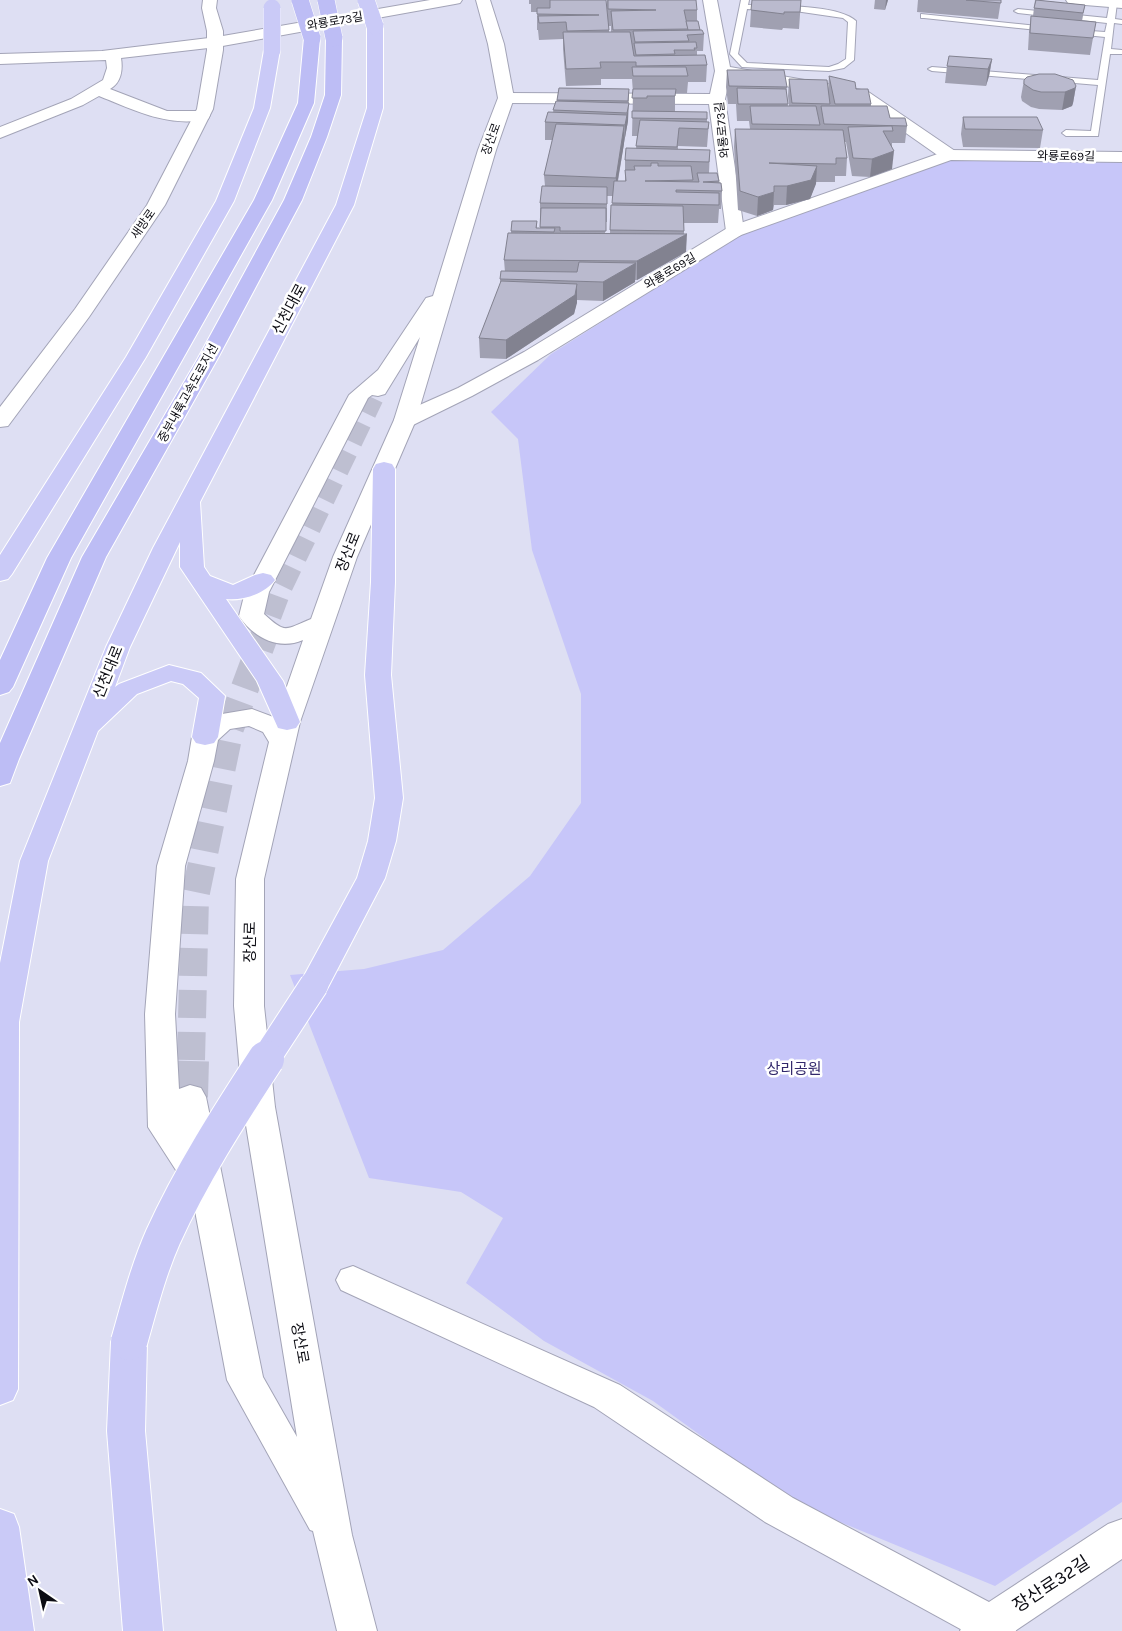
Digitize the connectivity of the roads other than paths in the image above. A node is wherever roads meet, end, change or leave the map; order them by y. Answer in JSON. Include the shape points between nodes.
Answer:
{"nodes":[{"id":1,"x":210,"y":0,"type":"edge"},
{"id":2,"x":300,"y":0,"type":"edge"},
{"id":3,"x":326,"y":0,"type":"edge"},
{"id":4,"x":366,"y":0,"type":"edge"},
{"id":5,"x":455,"y":0,"type":"edge"},
{"id":6,"x":483,"y":0,"type":"edge"},
{"id":7,"x":710,"y":0,"type":"edge"},
{"id":8,"x":1073,"y":0,"type":"edge"},
{"id":9,"x":271,"y":4,"type":"edge"},
{"id":10,"x":745,"y":4,"type":"edge"},
{"id":11,"x":1118,"y":4,"type":"edge"},
{"id":12,"x":924,"y":16,"type":"dead end"},
{"id":13,"x":1111,"y":20,"type":"junction"},
{"id":14,"x":1122,"y":22,"type":"edge"},
{"id":15,"x":1015,"y":25,"type":"junction"},
{"id":16,"x":1052,"y":29,"type":"edge"},
{"id":17,"x":1071,"y":31,"type":"edge"},
{"id":18,"x":1109,"y":35,"type":"junction"},
{"id":19,"x":216,"y":42,"type":"junction"},
{"id":20,"x":1107,"y":51,"type":"junction"},
{"id":21,"x":1122,"y":52,"type":"edge"},
{"id":22,"x":113,"y":54,"type":"junction"},
{"id":23,"x":0,"y":59,"type":"edge"},
{"id":24,"x":932,"y":69,"type":"dead end"},
{"id":25,"x":723,"y":71,"type":"junction"},
{"id":26,"x":1102,"y":83,"type":"junction"},
{"id":27,"x":98,"y":90,"type":"junction"},
{"id":28,"x":506,"y":98,"type":"junction"},
{"id":29,"x":718,"y":99,"type":"junction"},
{"id":30,"x":202,"y":115,"type":"junction"},
{"id":31,"x":0,"y":133,"type":"edge"},
{"id":32,"x":1066,"y":133,"type":"dead end"},
{"id":33,"x":949,"y":155,"type":"junction"},
{"id":34,"x":1122,"y":157,"type":"edge"},
{"id":35,"x":735,"y":231,"type":"junction"},
{"id":36,"x":449,"y":277,"type":"junction"},
{"id":37,"x":386,"y":374,"type":"junction"},
{"id":38,"x":374,"y":398,"type":"tunnel mouth"},
{"id":39,"x":405,"y":420,"type":"junction"},
{"id":40,"x":0,"y":421,"type":"edge"},
{"id":41,"x":384,"y":469,"type":"junction"},
{"id":42,"x":190,"y":500,"type":"junction"},
{"id":43,"x":0,"y":574,"type":"edge"},
{"id":44,"x":263,"y":580,"type":"junction"},
{"id":45,"x":202,"y":581,"type":"junction"},
{"id":46,"x":321,"y":624,"type":"junction"},
{"id":47,"x":0,"y":687,"type":"edge"},
{"id":48,"x":85,"y":731,"type":"junction"},
{"id":49,"x":284,"y":732,"type":"junction"},
{"id":50,"x":205,"y":737,"type":"junction"},
{"id":51,"x":0,"y":777,"type":"edge"},
{"id":52,"x":190,"y":1096,"type":"tunnel mouth"},
{"id":53,"x":208,"y":1191,"type":"junction"},
{"id":54,"x":353,"y":1280,"type":"dead end"},
{"id":55,"x":0,"y":1389,"type":"edge"},
{"id":56,"x":0,"y":1527,"type":"edge"},
{"id":57,"x":334,"y":1535,"type":"junction"},
{"id":58,"x":1122,"y":1537,"type":"edge"},
{"id":59,"x":988,"y":1629,"type":"edge"},
{"id":60,"x":14,"y":1631,"type":"edge"},
{"id":61,"x":143,"y":1631,"type":"edge"},
{"id":62,"x":357,"y":1631,"type":"edge"}],
"edges":[{"from":1,"to":19,"type":"main road","name":"새방로","via":[[208,5],[215,25]]},
{"from":2,"to":47,"type":"highway","name":"중부내륙고속도로지선","bridge":true,"via":[[312,38],[306,103],[263,200],[59,558]]},
{"from":3,"to":51,"type":"highway","name":"중부내륙고속도로지선","bridge":true,"via":[[334,38],[333,96],[293,200],[208,358],[94,557]]},
{"from":4,"to":42,"type":"highway","name":"신천대로","bridge":true,"via":[[375,26],[375,108],[346,205]]},
{"from":5,"to":19,"type":"main road","name":"와룡로73길"},
{"from":6,"to":28,"type":"main road","via":[[496,44]]},
{"from":7,"to":25,"type":"main road","name":"와룡로73길"},
{"from":8,"to":11,"type":"main road"},
{"from":9,"to":43,"type":"highway","bridge":true,"via":[[272,50],[262,108],[225,201],[136,356]]},
{"from":10,"to":10,"type":"lane","via":[[734,54],[745,65],[829,69],[850,60],[852,20],[849,16]]},
{"from":11,"to":13,"type":"lane"},
{"from":12,"to":15,"type":"lane"},
{"from":13,"to":14,"type":"lane"},
{"from":13,"to":15,"type":"lane","via":[[1018,9]]},
{"from":13,"to":18,"type":"lane"},
{"from":15,"to":16,"type":"lane"},
{"from":17,"to":18,"type":"lane"},
{"from":18,"to":20,"type":"lane"},
{"from":19,"to":22,"type":"main road","name":"와룡로73길"},
{"from":19,"to":30,"type":"main road","name":"새방로"},
{"from":20,"to":21,"type":"lane"},
{"from":20,"to":26,"type":"lane"},
{"from":22,"to":23,"type":"main road","name":"와룡로73길"},
{"from":22,"to":27,"type":"main road","via":[[115,68],[110,83]]},
{"from":24,"to":26,"type":"lane"},
{"from":25,"to":29,"type":"main road","name":"와룡로73길"},
{"from":25,"to":33,"type":"main road","via":[[861,94]]},
{"from":26,"to":32,"type":"lane","via":[[1095,134]]},
{"from":27,"to":30,"type":"main road","via":[[164,115]]},
{"from":27,"to":31,"type":"main road","via":[[77,102]]},
{"from":28,"to":29,"type":"main road"},
{"from":28,"to":36,"type":"main road","name":"장산로","via":[[486,150]]},
{"from":29,"to":35,"type":"main road","name":"와룡로73길"},
{"from":30,"to":40,"type":"main road","name":"새방로","via":[[156,205],[82,313]]},
{"from":33,"to":34,"type":"main road","name":"와룡로69길"},
{"from":33,"to":35,"type":"main road","name":"와룡로69길"},
{"from":35,"to":39,"type":"main road","name":"와룡로69길","via":[[531,356]]},
{"from":36,"to":37,"type":"main road","name":"장산로"},
{"from":36,"to":39,"type":"main road","name":"장산로"},
{"from":37,"to":38,"type":"main road","name":"장산로"},
{"from":37,"to":44,"type":"main road","via":[[359,395]]},
{"from":39,"to":41,"type":"main road","name":"장산로"},
{"from":41,"to":46,"type":"main road","name":"장산로","via":[[345,557]]},
{"from":41,"to":61,"type":"highway","bridge":true,"via":[[378,675],[388,798],[382,841],[371,878],[314,985],[210,1147],[169,1224],[146,1282],[129,1342],[126,1432]]},
{"from":42,"to":45,"type":"highway","via":[[192,567]]},
{"from":42,"to":48,"type":"highway","name":"신천대로","via":[[118,647]]},
{"from":44,"to":45,"type":"highway","via":[[242,593],[226,593]]},
{"from":44,"to":46,"type":"main road","via":[[251,616],[273,635],[290,637]]},
{"from":45,"to":49,"type":"highway","via":[[270,681]]},
{"from":46,"to":49,"type":"main road","name":"장산로"},
{"from":48,"to":50,"type":"highway","via":[[128,689],[169,673],[192,678],[212,696]]},
{"from":48,"to":55,"type":"highway","name":"신천대로","via":[[34,861],[4,1022]]},
{"from":49,"to":50,"type":"main road","via":[[252,717],[222,722]]},
{"from":49,"to":57,"type":"main road","name":"장산로","via":[[250,879],[249,1006],[259,1107]]},
{"from":50,"to":53,"type":"main road","via":[[171,866],[160,1014],[164,1127]]},
{"from":52,"to":53,"type":"main road"},
{"from":53,"to":57,"type":"main road","via":[[245,1380]]},
{"from":54,"to":59,"type":"main road","via":[[607,1396],[779,1510]]},
{"from":56,"to":60,"type":"highway"},
{"from":57,"to":62,"type":"main road","name":"장산로"},
{"from":58,"to":59,"type":"main road","name":"장산로32길"}]}
